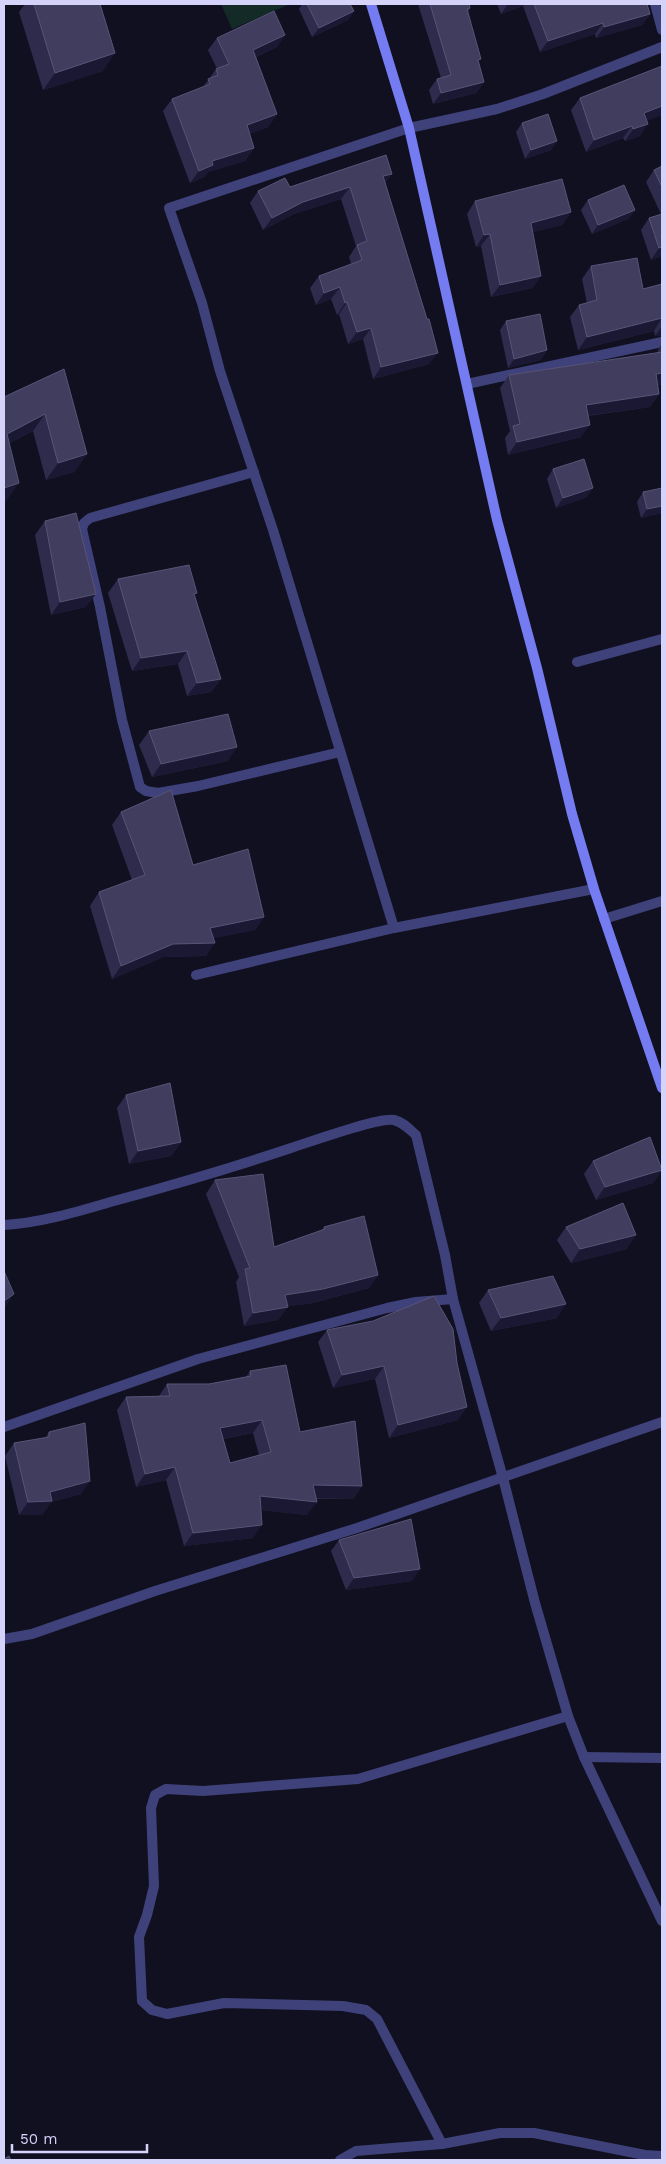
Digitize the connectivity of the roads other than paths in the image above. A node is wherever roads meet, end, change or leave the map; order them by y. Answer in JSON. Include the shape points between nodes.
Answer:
{"nodes":[{"id":1,"x":371,"y":4,"type":"edge"},
{"id":2,"x":655,"y":4,"type":"edge"},
{"id":3,"x":662,"y":30,"type":"edge"},
{"id":4,"x":662,"y":47,"type":"edge"},
{"id":5,"x":409,"y":128,"type":"junction"},
{"id":6,"x":662,"y":342,"type":"edge"},
{"id":7,"x":467,"y":384,"type":"junction"},
{"id":8,"x":254,"y":472,"type":"junction"},
{"id":9,"x":662,"y":639,"type":"edge"},
{"id":10,"x":577,"y":662,"type":"dead end"},
{"id":11,"x":340,"y":752,"type":"junction"},
{"id":12,"x":594,"y":889,"type":"junction"},
{"id":13,"x":662,"y":901,"type":"edge"},
{"id":14,"x":604,"y":919,"type":"junction"},
{"id":15,"x":394,"y":928,"type":"junction"},
{"id":16,"x":196,"y":975,"type":"dead end"},
{"id":17,"x":662,"y":1088,"type":"edge"},
{"id":18,"x":4,"y":1225,"type":"edge"},
{"id":19,"x":454,"y":1299,"type":"junction"},
{"id":20,"x":662,"y":1422,"type":"edge"},
{"id":21,"x":4,"y":1427,"type":"edge"},
{"id":22,"x":503,"y":1478,"type":"junction"},
{"id":23,"x":4,"y":1639,"type":"edge"},
{"id":24,"x":568,"y":1716,"type":"junction"},
{"id":25,"x":584,"y":1757,"type":"junction"},
{"id":26,"x":662,"y":1758,"type":"edge"},
{"id":27,"x":662,"y":1922,"type":"edge"},
{"id":28,"x":442,"y":2144,"type":"junction"},
{"id":29,"x":662,"y":2156,"type":"edge"},
{"id":30,"x":340,"y":2160,"type":"edge"}],
"edges":[{"from":1,"to":5,"type":"main road"},
{"from":2,"to":3,"type":"street"},
{"from":4,"to":5,"type":"street","via":[[497,109]]},
{"from":5,"to":7,"type":"main road"},
{"from":5,"to":8,"type":"street","via":[[169,208]]},
{"from":6,"to":7,"type":"street"},
{"from":7,"to":12,"type":"main road","via":[[506,556]]},
{"from":8,"to":11,"type":"street"},
{"from":8,"to":11,"type":"street","via":[[90,518],[84,523],[82,529],[137,782],[146,791],[158,793]]},
{"from":9,"to":10,"type":"street"},
{"from":11,"to":15,"type":"street"},
{"from":12,"to":14,"type":"main road"},
{"from":12,"to":15,"type":"street"},
{"from":13,"to":14,"type":"street"},
{"from":14,"to":17,"type":"main road"},
{"from":15,"to":16,"type":"street"},
{"from":18,"to":19,"type":"street","via":[[87,1208],[206,1176],[339,1132],[393,1120],[416,1135]]},
{"from":19,"to":21,"type":"street","via":[[387,1308],[198,1359]]},
{"from":19,"to":22,"type":"street"},
{"from":20,"to":22,"type":"street"},
{"from":22,"to":23,"type":"street","via":[[32,1634]]},
{"from":22,"to":24,"type":"street"},
{"from":24,"to":25,"type":"street"},
{"from":24,"to":28,"type":"street","via":[[358,1779],[203,1792],[166,1789],[155,1795],[151,1808],[154,1886],[139,1937],[142,2001],[152,2010],[167,2014],[224,2003],[343,2006],[366,2010],[377,2019]]},
{"from":25,"to":26,"type":"street"},
{"from":25,"to":27,"type":"street"},
{"from":28,"to":29,"type":"street","via":[[500,2133],[534,2133]]},
{"from":28,"to":30,"type":"street","via":[[356,2151]]}]}
